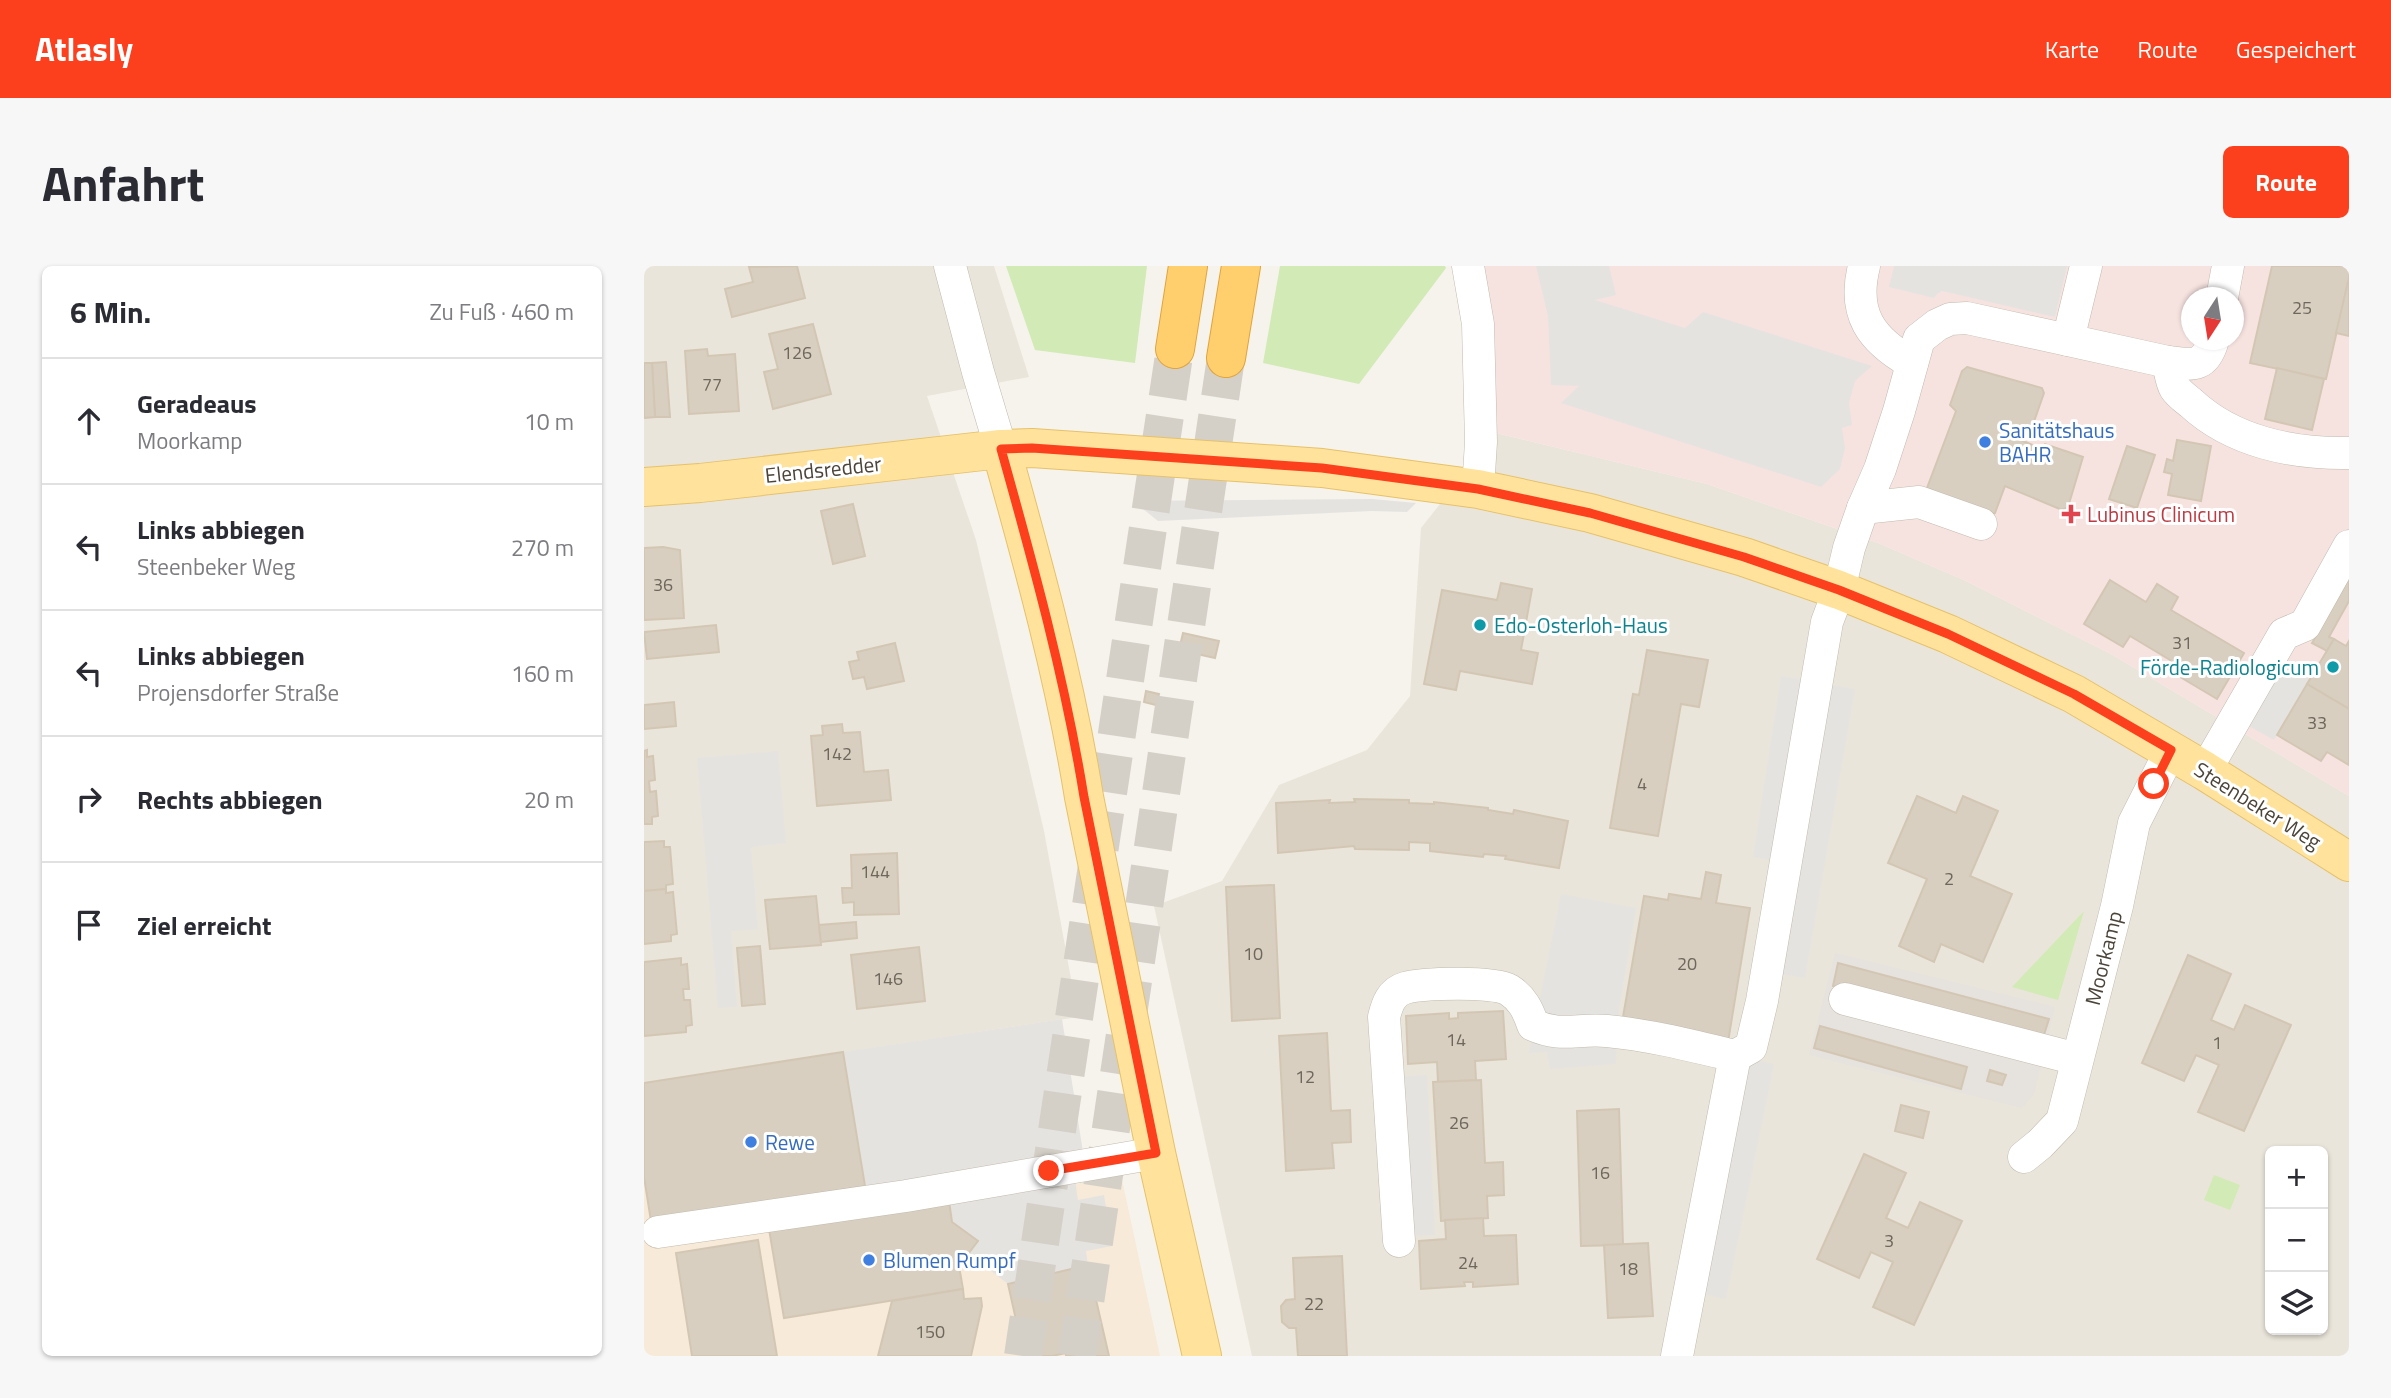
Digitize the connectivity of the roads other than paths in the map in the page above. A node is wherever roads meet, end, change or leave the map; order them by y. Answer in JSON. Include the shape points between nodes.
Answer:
{"nodes":[{"id":1,"x":950,"y":266,"type":"edge"},
{"id":2,"x":1188,"y":266,"type":"edge"},
{"id":3,"x":1241,"y":266,"type":"edge"},
{"id":4,"x":1468,"y":266,"type":"edge"},
{"id":5,"x":1864,"y":266,"type":"edge"},
{"id":6,"x":2085,"y":266,"type":"edge"},
{"id":7,"x":2228,"y":266,"type":"edge"},
{"id":8,"x":2224,"y":287,"type":"edge"},
{"id":9,"x":2068,"y":340,"type":"junction"},
{"id":10,"x":1175,"y":349,"type":"tunnel mouth"},
{"id":11,"x":2208,"y":350,"type":"edge"},
{"id":12,"x":1226,"y":358,"type":"tunnel mouth"},
{"id":13,"x":2168,"y":362,"type":"junction"},
{"id":14,"x":1912,"y":363,"type":"junction"},
{"id":15,"x":1001,"y":449,"type":"junction"},
{"id":16,"x":2349,"y":453,"type":"edge"},
{"id":17,"x":644,"y":487,"type":"edge"},
{"id":18,"x":1478,"y":489,"type":"junction"},
{"id":19,"x":1863,"y":508,"type":"junction"},
{"id":20,"x":1981,"y":524,"type":"dead end"},
{"id":21,"x":2349,"y":546,"type":"edge"},
{"id":22,"x":1839,"y":590,"type":"junction"},
{"id":23,"x":2171,"y":750,"type":"junction"},
{"id":24,"x":2205,"y":771,"type":"junction"},
{"id":25,"x":2349,"y":862,"type":"edge"},
{"id":26,"x":1846,"y":999,"type":"dead end"},
{"id":27,"x":1735,"y":1056,"type":"junction"},
{"id":28,"x":2077,"y":1059,"type":"junction"},
{"id":29,"x":1156,"y":1153,"type":"junction"},
{"id":30,"x":2024,"y":1157,"type":"dead end"},
{"id":31,"x":658,"y":1232,"type":"dead end"},
{"id":32,"x":1399,"y":1241,"type":"dead end"},
{"id":33,"x":1202,"y":1356,"type":"edge"},
{"id":34,"x":1677,"y":1356,"type":"edge"}],
"edges":[{"from":1,"to":15,"type":"street"},
{"from":2,"to":10,"type":"highway"},
{"from":3,"to":12,"type":"highway"},
{"from":4,"to":18,"type":"street","via":[[1478,324]]},
{"from":5,"to":14,"type":"street","via":[[1859,292],[1866,322],[1896,354]]},
{"from":6,"to":9,"type":"street"},
{"from":7,"to":8,"type":"street"},
{"from":9,"to":13,"type":"street"},
{"from":9,"to":14,"type":"street","via":[[1967,318],[1950,319],[1919,339]]},
{"from":11,"to":13,"type":"street","via":[[2194,365]]},
{"from":13,"to":16,"type":"street","via":[[2174,387],[2226,429],[2277,447]]},
{"from":14,"to":19,"type":"street","via":[[1880,469]]},
{"from":15,"to":17,"type":"main road","name":"Elendsredder"},
{"from":15,"to":18,"type":"main road","name":"Steenbeker Weg","via":[[1322,468]]},
{"from":15,"to":29,"type":"main road","via":[[1076,745]]},
{"from":18,"to":22,"type":"main road","name":"Steenbeker Weg","via":[[1670,535]]},
{"from":19,"to":20,"type":"street","via":[[1919,502]]},
{"from":19,"to":22,"type":"street"},
{"from":21,"to":24,"type":"street","via":[[2305,625],[2284,634]]},
{"from":22,"to":23,"type":"main road","name":"Steenbeker Weg","via":[[2006,660]]},
{"from":22,"to":27,"type":"street","via":[[1827,622],[1762,1001],[1751,1047]]},
{"from":23,"to":24,"type":"main road","name":"Steenbeker Weg"},
{"from":23,"to":28,"type":"street","name":"Moorkamp","via":[[2134,823]]},
{"from":24,"to":25,"type":"main road","name":"Steenbeker Weg"},
{"from":26,"to":28,"type":"street"},
{"from":27,"to":32,"type":"street","via":[[1605,1030],[1550,1033],[1533,1025],[1520,998],[1506,988],[1476,983],[1403,988],[1388,1001],[1384,1017]]},
{"from":27,"to":34,"type":"street"},
{"from":28,"to":30,"type":"street","name":"Moorkamp","via":[[2062,1121]]},
{"from":29,"to":31,"type":"street"},
{"from":29,"to":33,"type":"main road"}]}
